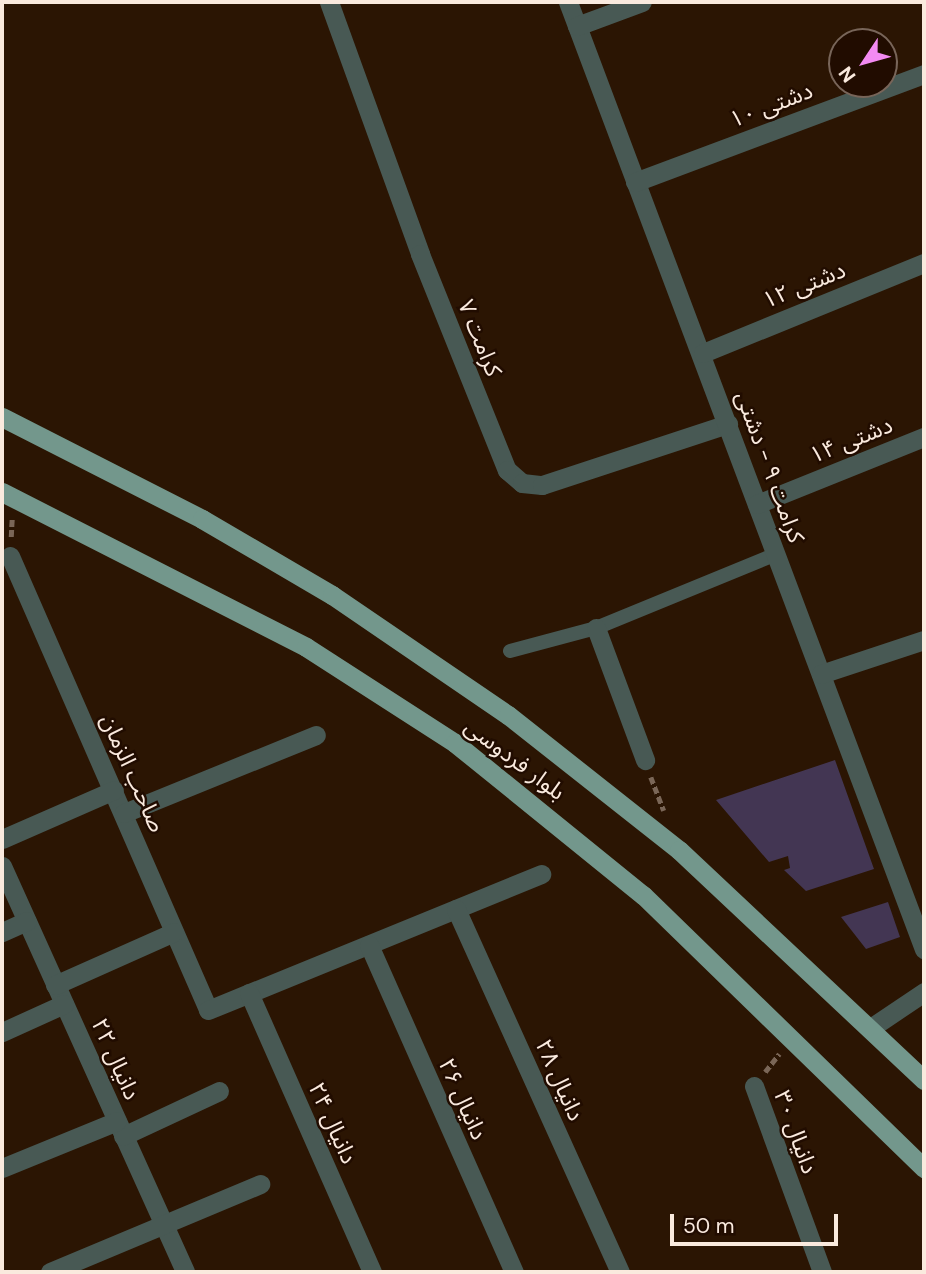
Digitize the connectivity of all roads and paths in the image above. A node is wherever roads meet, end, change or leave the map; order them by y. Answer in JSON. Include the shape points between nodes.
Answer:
{"nodes":[{"id":1,"x":329,"y":2,"type":"edge"},
{"id":2,"x":568,"y":2,"type":"edge"},
{"id":3,"x":642,"y":2,"type":"edge"},
{"id":4,"x":577,"y":26,"type":"junction"},
{"id":5,"x":924,"y":74,"type":"edge"},
{"id":6,"x":635,"y":182,"type":"junction"},
{"id":7,"x":924,"y":264,"type":"edge"},
{"id":8,"x":703,"y":353,"type":"junction"},
{"id":9,"x":2,"y":417,"type":"edge"},
{"id":10,"x":729,"y":424,"type":"junction"},
{"id":11,"x":924,"y":438,"type":"edge"},
{"id":12,"x":7,"y":494,"type":"edge"},
{"id":13,"x":757,"y":504,"type":"junction"},
{"id":14,"x":776,"y":554,"type":"junction"},
{"id":15,"x":10,"y":556,"type":"joint"},
{"id":16,"x":596,"y":628,"type":"junction"},
{"id":17,"x":924,"y":640,"type":"edge"},
{"id":18,"x":510,"y":652,"type":"dead end"},
{"id":19,"x":821,"y":674,"type":"junction"},
{"id":20,"x":316,"y":735,"type":"dead end"},
{"id":21,"x":645,"y":760,"type":"joint"},
{"id":22,"x":114,"y":790,"type":"junction"},
{"id":23,"x":124,"y":813,"type":"junction"},
{"id":24,"x":2,"y":839,"type":"edge"},
{"id":25,"x":679,"y":850,"type":"junction"},
{"id":26,"x":2,"y":866,"type":"edge"},
{"id":27,"x":541,"y":874,"type":"dead end"},
{"id":28,"x":456,"y":909,"type":"junction"},
{"id":29,"x":27,"y":921,"type":"junction"},
{"id":30,"x":2,"y":932,"type":"edge"},
{"id":31,"x":174,"y":932,"type":"junction"},
{"id":32,"x":369,"y":945,"type":"junction"},
{"id":33,"x":924,"y":949,"type":"edge"},
{"id":34,"x":55,"y":985,"type":"junction"},
{"id":35,"x":924,"y":992,"type":"edge"},
{"id":36,"x":249,"y":993,"type":"junction"},
{"id":37,"x":64,"y":1004,"type":"junction"},
{"id":38,"x":872,"y":1027,"type":"junction"},
{"id":39,"x":2,"y":1032,"type":"edge"},
{"id":40,"x":793,"y":1037,"type":"junction"},
{"id":41,"x":924,"y":1080,"type":"edge"},
{"id":42,"x":754,"y":1086,"type":"joint"},
{"id":43,"x":219,"y":1091,"type":"dead end"},
{"id":44,"x":120,"y":1129,"type":"junction"},
{"id":45,"x":2,"y":1168,"type":"edge"},
{"id":46,"x":924,"y":1168,"type":"edge"},
{"id":47,"x":260,"y":1184,"type":"dead end"},
{"id":48,"x":164,"y":1226,"type":"junction"},
{"id":49,"x":50,"y":1272,"type":"edge"},
{"id":50,"x":185,"y":1272,"type":"edge"},
{"id":51,"x":372,"y":1272,"type":"edge"},
{"id":52,"x":514,"y":1272,"type":"edge"},
{"id":53,"x":620,"y":1272,"type":"edge"},
{"id":54,"x":822,"y":1272,"type":"edge"}],
"edges":[{"from":1,"to":10,"type":"street","name":"کرامت ۷","via":[[420,254],[507,470],[522,483],[542,485]]},
{"from":2,"to":4,"type":"street","name":"کرامت ۹ - دشتی"},
{"from":3,"to":4,"type":"street"},
{"from":4,"to":6,"type":"street","name":"کرامت ۹ - دشتی"},
{"from":5,"to":6,"type":"street","name":"دشتی ۱۰"},
{"from":6,"to":8,"type":"street","name":"کرامت ۹ - دشتی"},
{"from":7,"to":8,"type":"street","name":"دشتی ۱۲"},
{"from":8,"to":10,"type":"street","name":"کرامت ۹ - دشتی"},
{"from":9,"to":25,"type":"main road","name":"بلوار فردوسی","via":[[202,519],[332,595],[508,715]]},
{"from":10,"to":13,"type":"street","name":"کرامت ۹ - دشتی"},
{"from":11,"to":13,"type":"street","name":"دشتی ۱۴"},
{"from":12,"to":15,"type":"path"},
{"from":12,"to":40,"type":"main road","name":"بلوار فردوسی","via":[[306,647],[454,743],[643,895]]},
{"from":13,"to":14,"type":"street","name":"کرامت ۹ - دشتی"},
{"from":14,"to":16,"type":"lane"},
{"from":14,"to":19,"type":"street","name":"کرامت ۹ - دشتی"},
{"from":15,"to":22,"type":"street","name":"صاحب الزمان"},
{"from":16,"to":18,"type":"lane"},
{"from":16,"to":21,"type":"street"},
{"from":17,"to":19,"type":"street"},
{"from":19,"to":33,"type":"street","name":"کرامت ۹ - دشتی"},
{"from":20,"to":23,"type":"street"},
{"from":21,"to":25,"type":"path"},
{"from":22,"to":23,"type":"street","name":"صاحب الزمان"},
{"from":22,"to":24,"type":"street"},
{"from":23,"to":31,"type":"street","name":"صاحب الزمان"},
{"from":25,"to":38,"type":"main road","name":"بلوار فردوسی"},
{"from":26,"to":29,"type":"street","name":"دانیال ۲۲"},
{"from":27,"to":28,"type":"street"},
{"from":28,"to":32,"type":"street"},
{"from":28,"to":53,"type":"street","name":"دانیال ۲۸"},
{"from":29,"to":30,"type":"street"},
{"from":29,"to":34,"type":"street","name":"دانیال ۲۲"},
{"from":31,"to":34,"type":"street"},
{"from":31,"to":36,"type":"street","name":"صاحب الزمان","via":[[208,1010]]},
{"from":32,"to":36,"type":"street"},
{"from":32,"to":52,"type":"street","name":"دانیال ۲۶"},
{"from":34,"to":37,"type":"street","name":"دانیال ۲۲"},
{"from":35,"to":38,"type":"street"},
{"from":36,"to":51,"type":"street","name":"دانیال ۲۴"},
{"from":37,"to":39,"type":"street"},
{"from":37,"to":44,"type":"street","name":"دانیال ۲۲"},
{"from":38,"to":41,"type":"main road","name":"بلوار فردوسی"},
{"from":40,"to":42,"type":"path"},
{"from":40,"to":46,"type":"main road","name":"بلوار فردوسی"},
{"from":42,"to":54,"type":"street","name":"دانیال ۳۰"},
{"from":43,"to":44,"type":"street"},
{"from":44,"to":45,"type":"street"},
{"from":44,"to":48,"type":"street","name":"دانیال ۲۲"},
{"from":47,"to":48,"type":"street"},
{"from":48,"to":49,"type":"street"},
{"from":48,"to":50,"type":"street","name":"دانیال ۲۲"}]}
